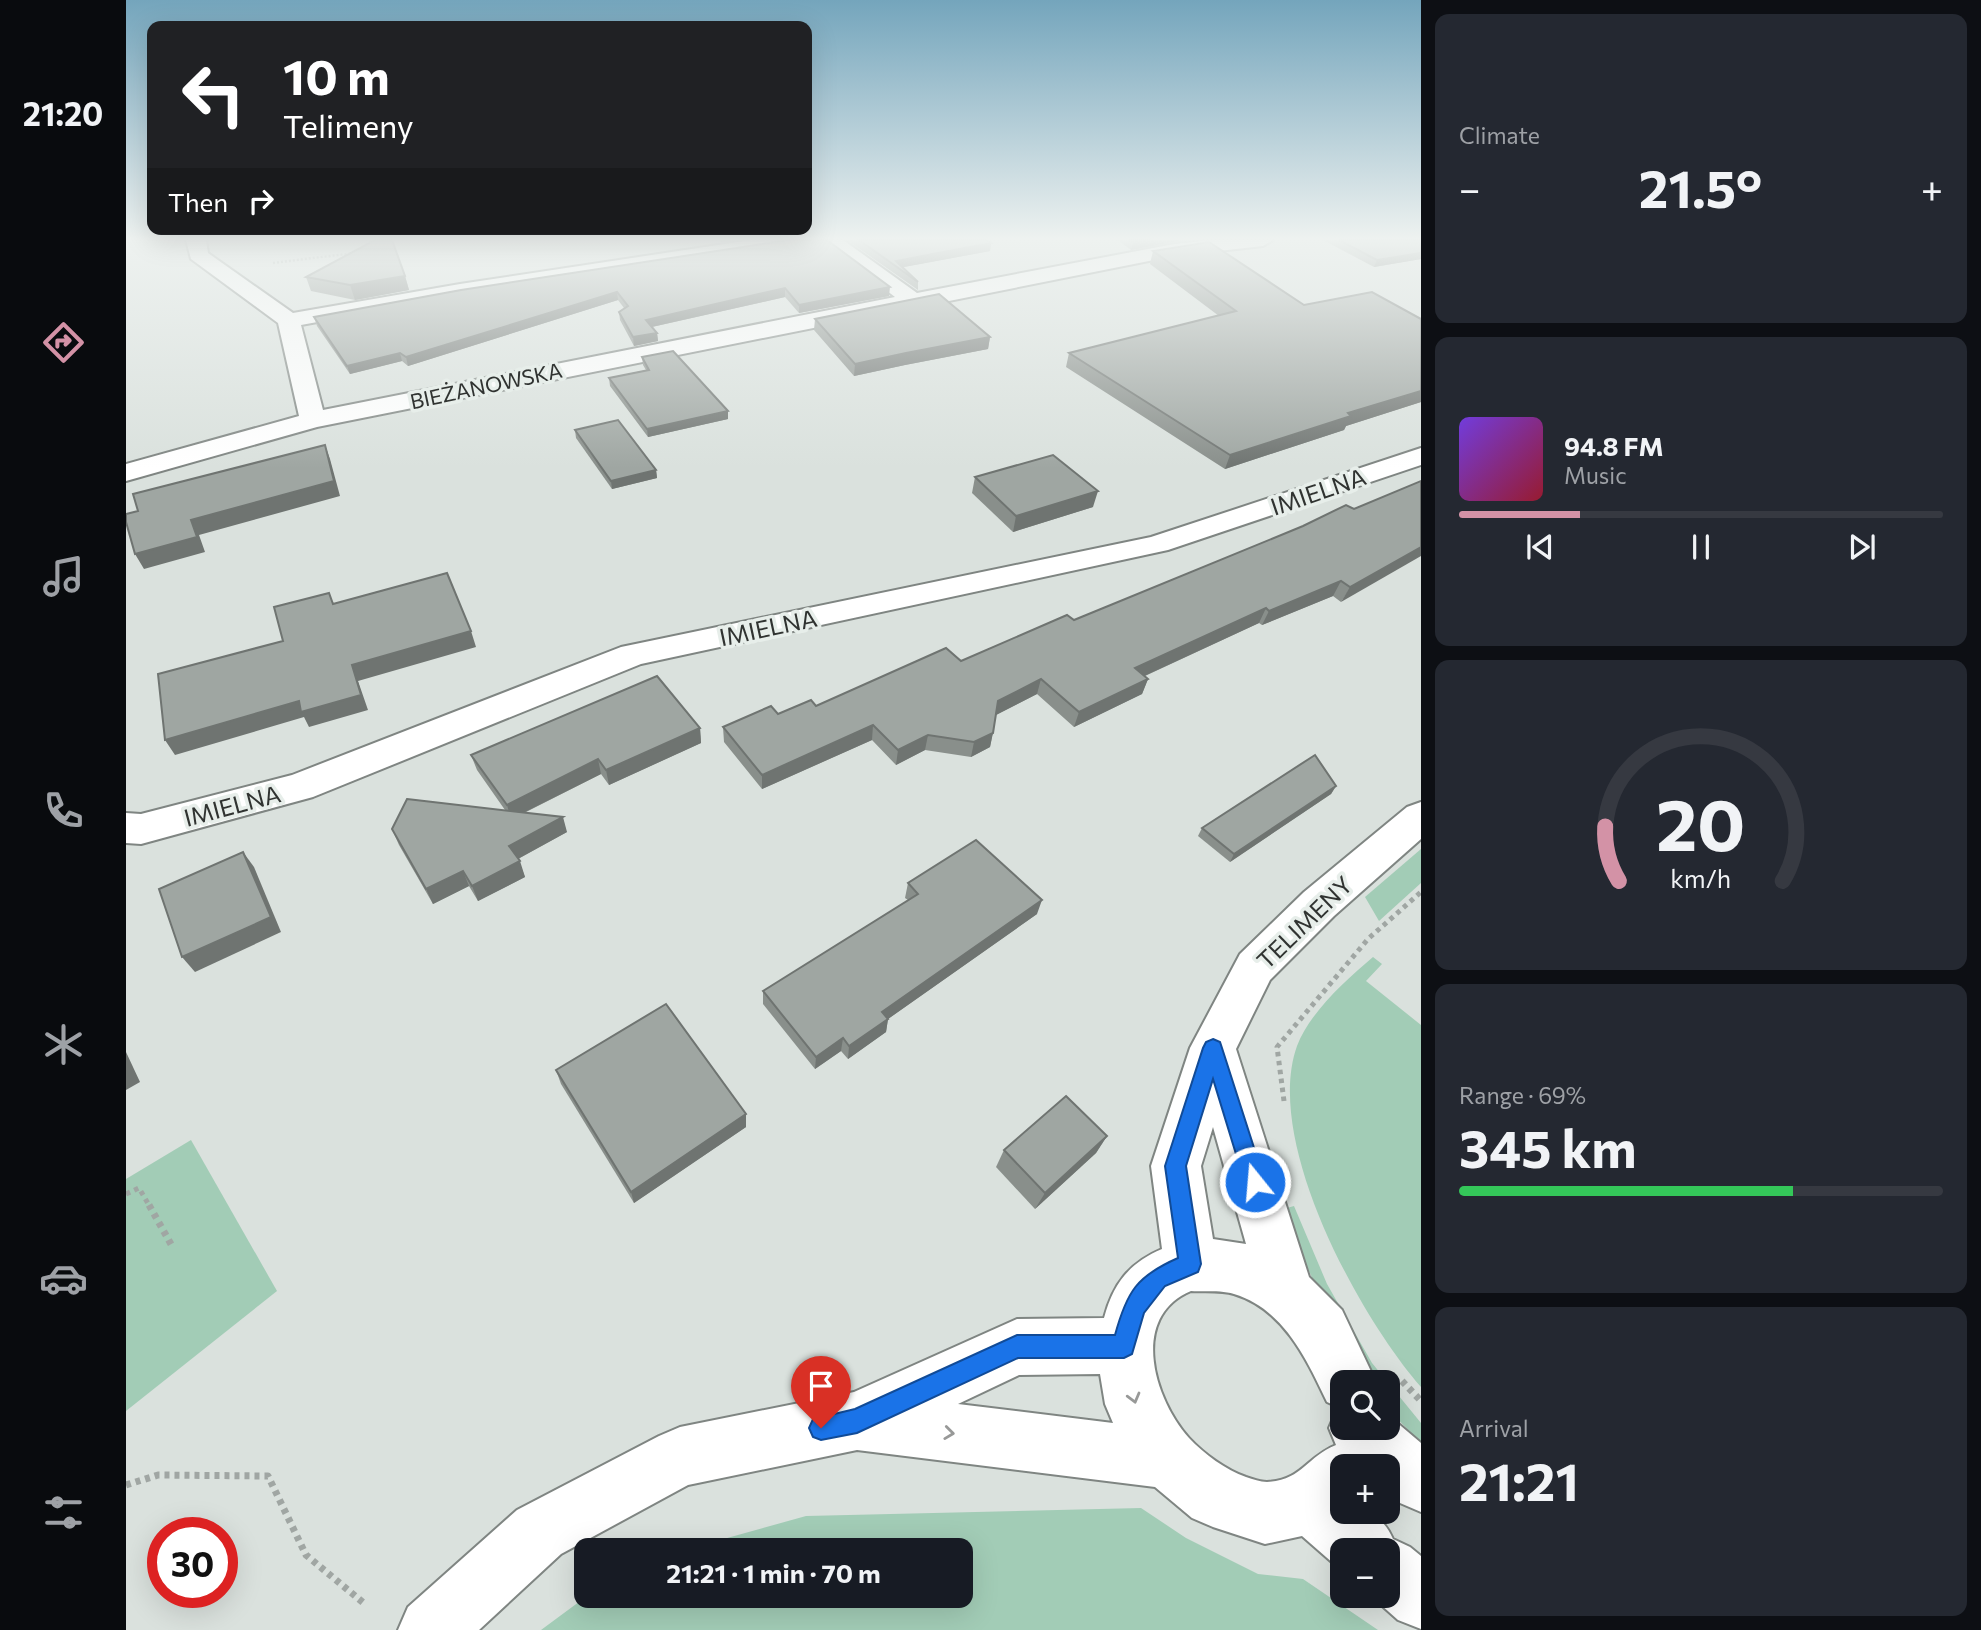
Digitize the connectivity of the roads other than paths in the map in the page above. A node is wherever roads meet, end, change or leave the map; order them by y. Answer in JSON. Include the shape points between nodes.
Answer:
{"nodes":[{"id":1,"x":283,"y":316,"type":"edge"},
{"id":2,"x":311,"y":316,"type":"edge"},
{"id":3,"x":833,"y":316,"type":"edge"},
{"id":4,"x":289,"y":320,"type":"junction"},
{"id":5,"x":313,"y":420,"type":"junction"},
{"id":6,"x":1421,"y":456,"type":"edge"},
{"id":7,"x":126,"y":473,"type":"edge"},
{"id":8,"x":1421,"y":817,"type":"edge"},
{"id":9,"x":126,"y":828,"type":"edge"},
{"id":10,"x":1213,"y":1048,"type":"junction"},
{"id":11,"x":1190,"y":1264,"type":"junction"},
{"id":12,"x":1287,"y":1293,"type":"junction"},
{"id":13,"x":1124,"y":1346,"type":"junction"},
{"id":14,"x":1363,"y":1370,"type":"edge"},
{"id":15,"x":857,"y":1421,"type":"junction"},
{"id":16,"x":1370,"y":1440,"type":"edge"},
{"id":17,"x":1168,"y":1460,"type":"junction"},
{"id":18,"x":1330,"y":1482,"type":"edge"},
{"id":19,"x":1421,"y":1482,"type":"edge"},
{"id":20,"x":1400,"y":1579,"type":"edge"},
{"id":21,"x":1421,"y":1597,"type":"edge"},
{"id":22,"x":431,"y":1630,"type":"edge"}],
"edges":[{"from":1,"to":4,"type":"street"},
{"from":2,"to":4,"type":"street"},
{"from":3,"to":5,"type":"street","name":"BIEŻANOWSKA"},
{"from":4,"to":5,"type":"street"},
{"from":5,"to":7,"type":"street","name":"BIEŻANOWSKA"},
{"from":6,"to":9,"type":"street","name":"IMIELNA","via":[[1158,544],[633,655],[300,787],[141,829]]},
{"from":8,"to":10,"type":"street","name":"TELIMENY","via":[[1319,904],[1255,967]]},
{"from":10,"to":11,"type":"street","name":"TELIMENY","via":[[1176,1166]]},
{"from":10,"to":12,"type":"street"},
{"from":11,"to":12,"type":"street","via":[[1239,1268]]},
{"from":11,"to":13,"type":"street","via":[[1157,1278],[1134,1307]]},
{"from":12,"to":14,"type":"street"},
{"from":13,"to":15,"type":"street","via":[[1017,1347]]},
{"from":13,"to":17,"type":"street","one_way":true,"via":[[1134,1404]]},
{"from":15,"to":17,"type":"street","one_way":true},
{"from":15,"to":22,"type":"street","via":[[680,1457],[539,1532]]},
{"from":16,"to":19,"type":"street"},
{"from":17,"to":18,"type":"street","via":[[1213,1497],[1265,1513]]},
{"from":20,"to":21,"type":"street"}]}
